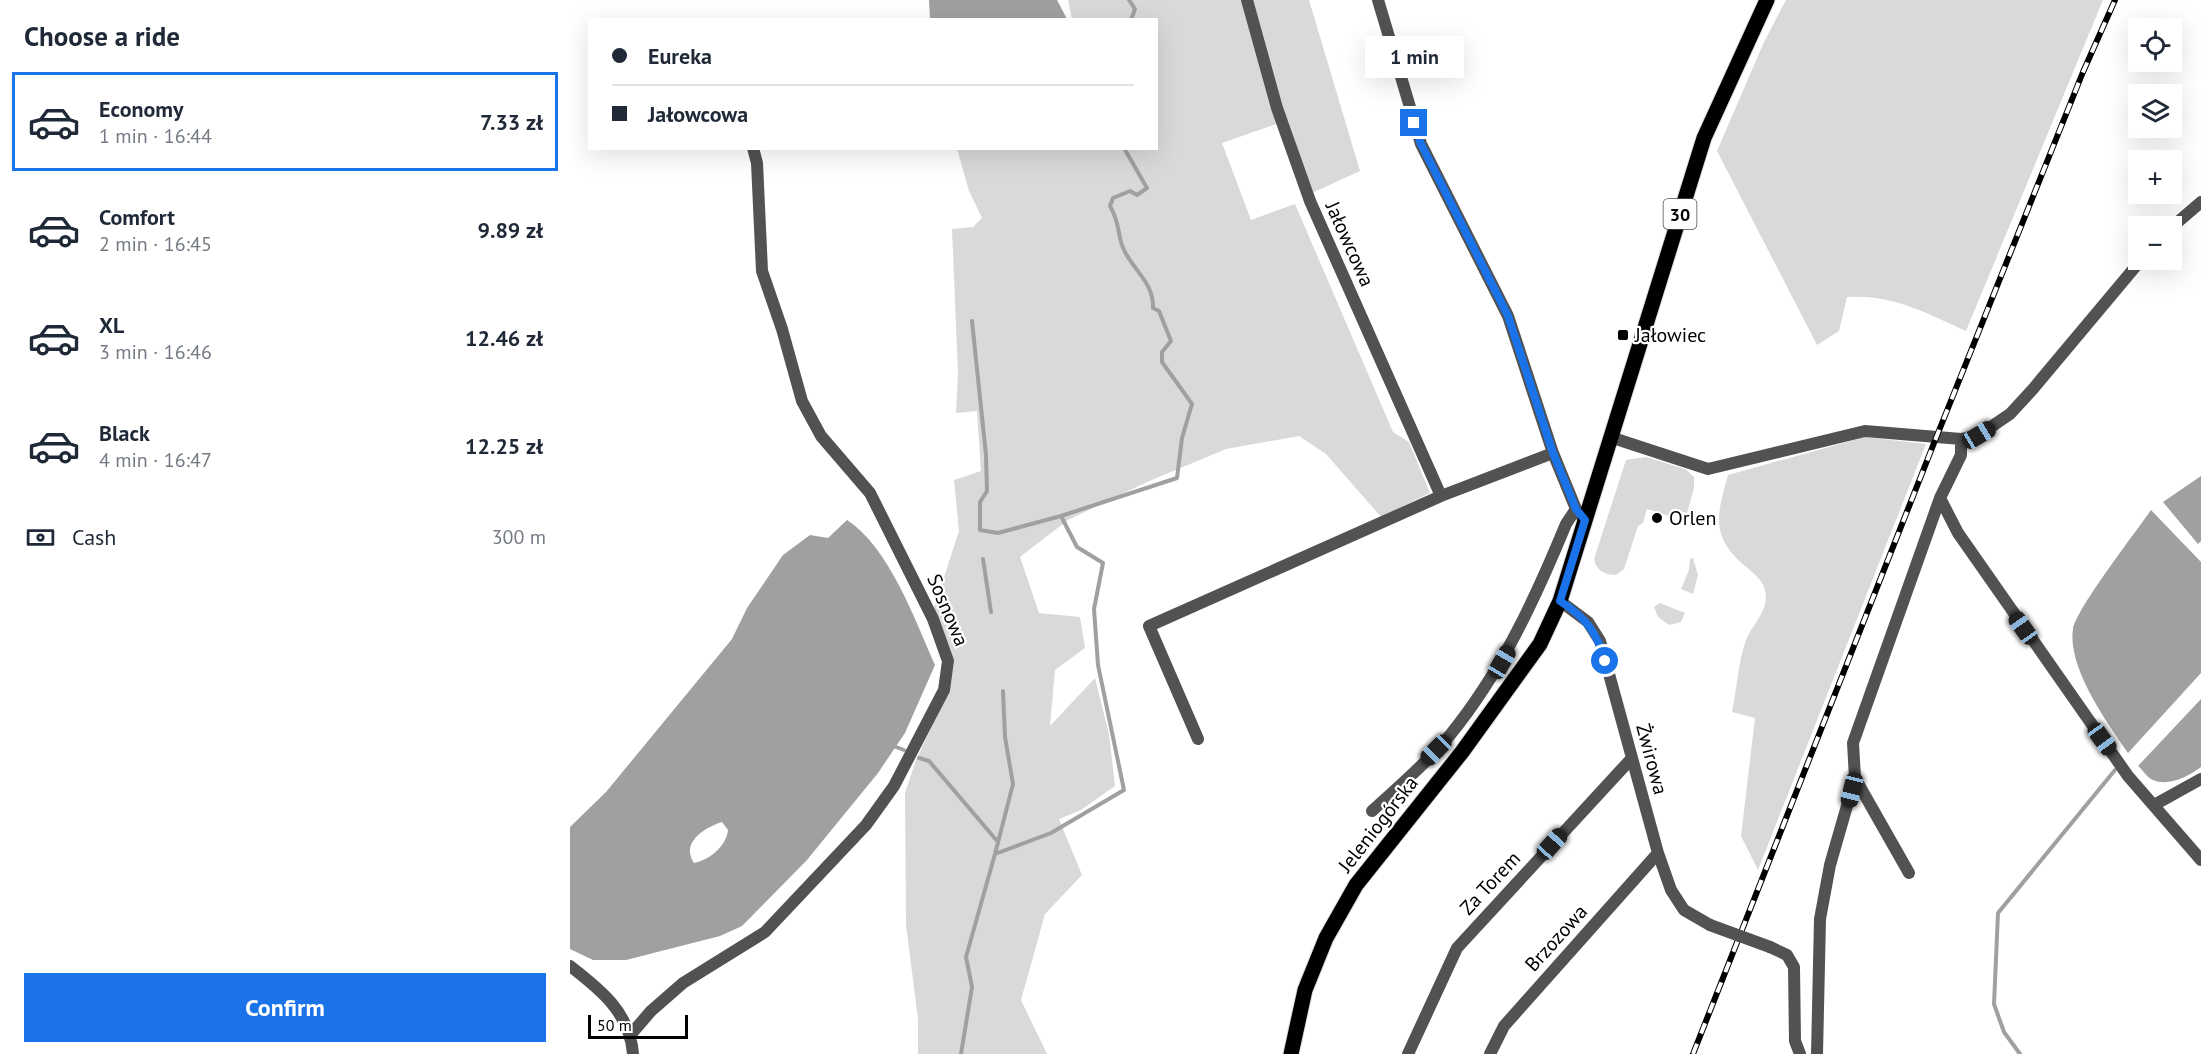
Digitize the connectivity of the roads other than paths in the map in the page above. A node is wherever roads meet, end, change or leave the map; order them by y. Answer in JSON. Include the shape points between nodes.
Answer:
{"nodes":[{"id":1,"x":1246,"y":0,"type":"edge"},
{"id":2,"x":1378,"y":0,"type":"edge"},
{"id":3,"x":1767,"y":0,"type":"edge"},
{"id":4,"x":754,"y":150,"type":"edge"},
{"id":5,"x":2201,"y":202,"type":"edge"},
{"id":6,"x":2182,"y":218,"type":"edge"},
{"id":7,"x":2132,"y":270,"type":"edge"},
{"id":8,"x":1610,"y":437,"type":"junction"},
{"id":9,"x":1961,"y":439,"type":"junction"},
{"id":10,"x":1553,"y":453,"type":"junction"},
{"id":11,"x":1441,"y":496,"type":"junction"},
{"id":12,"x":1940,"y":498,"type":"junction"},
{"id":13,"x":1581,"y":515,"type":"junction"},
{"id":14,"x":1560,"y":601,"type":"junction"},
{"id":15,"x":1198,"y":739,"type":"dead end"},
{"id":16,"x":1632,"y":758,"type":"junction"},
{"id":17,"x":1855,"y":778,"type":"junction"},
{"id":18,"x":2201,"y":779,"type":"edge"},
{"id":19,"x":2154,"y":805,"type":"junction"},
{"id":20,"x":1372,"y":811,"type":"dead end"},
{"id":21,"x":1658,"y":853,"type":"junction"},
{"id":22,"x":2201,"y":860,"type":"edge"},
{"id":23,"x":1909,"y":873,"type":"dead end"},
{"id":24,"x":570,"y":966,"type":"edge"},
{"id":25,"x":632,"y":1034,"type":"junction"},
{"id":26,"x":633,"y":1054,"type":"edge"},
{"id":27,"x":1291,"y":1054,"type":"edge"},
{"id":28,"x":1408,"y":1054,"type":"edge"},
{"id":29,"x":1490,"y":1054,"type":"edge"},
{"id":30,"x":1800,"y":1054,"type":"edge"},
{"id":31,"x":1817,"y":1054,"type":"edge"}],
"edges":[{"from":1,"to":11,"type":"street","name":"Jałowcowa","via":[[1277,108],[1310,201]]},
{"from":2,"to":10,"type":"street","via":[[1421,144],[1508,316]]},
{"from":3,"to":8,"type":"main road","number":"30","via":[[1704,138]]},
{"from":4,"to":25,"type":"street","name":"Sosnowa","via":[[762,271],[802,401],[821,436],[870,493],[928,609],[948,662],[944,690],[894,786],[866,825],[765,932],[683,983]]},
{"from":5,"to":6,"type":"street"},
{"from":7,"to":9,"type":"street","via":[[2010,414],[1979,435]]},
{"from":8,"to":9,"type":"street","via":[[1708,469],[1865,431]]},
{"from":8,"to":13,"type":"main road","name":"Jeleniogórska","number":"30"},
{"from":9,"to":12,"type":"street","via":[[1961,455]]},
{"from":10,"to":11,"type":"street"},
{"from":10,"to":13,"type":"street"},
{"from":11,"to":15,"type":"street","via":[[1149,626]]},
{"from":12,"to":17,"type":"street","via":[[1853,743]]},
{"from":12,"to":19,"type":"street","via":[[1958,533],[2036,646],[2128,776]]},
{"from":13,"to":14,"type":"main road","name":"Jeleniogórska","number":"30"},
{"from":13,"to":20,"type":"street","via":[[1566,524],[1522,626],[1478,697],[1449,736]]},
{"from":14,"to":16,"type":"street","name":"Żwirowa","via":[[1588,622],[1600,641]]},
{"from":14,"to":27,"type":"main road","name":"Jeleniogórska","number":"30","via":[[1540,644],[1462,752],[1356,885],[1326,938],[1305,990]]},
{"from":16,"to":21,"type":"street","name":"Żwirowa"},
{"from":16,"to":28,"type":"street","name":"Za Torem","via":[[1456,948]]},
{"from":17,"to":23,"type":"street"},
{"from":17,"to":31,"type":"street","via":[[1830,865],[1820,918]]},
{"from":18,"to":19,"type":"street"},
{"from":19,"to":22,"type":"street"},
{"from":21,"to":29,"type":"street","name":"Brzozowa","via":[[1504,1026]]},
{"from":21,"to":30,"type":"street","name":"Żwirowa","bridge":true,"via":[[1679,905],[1690,915],[1787,955],[1794,967],[1795,1041]]},
{"from":24,"to":25,"type":"street","via":[[616,1006]]},
{"from":25,"to":26,"type":"street"}]}
